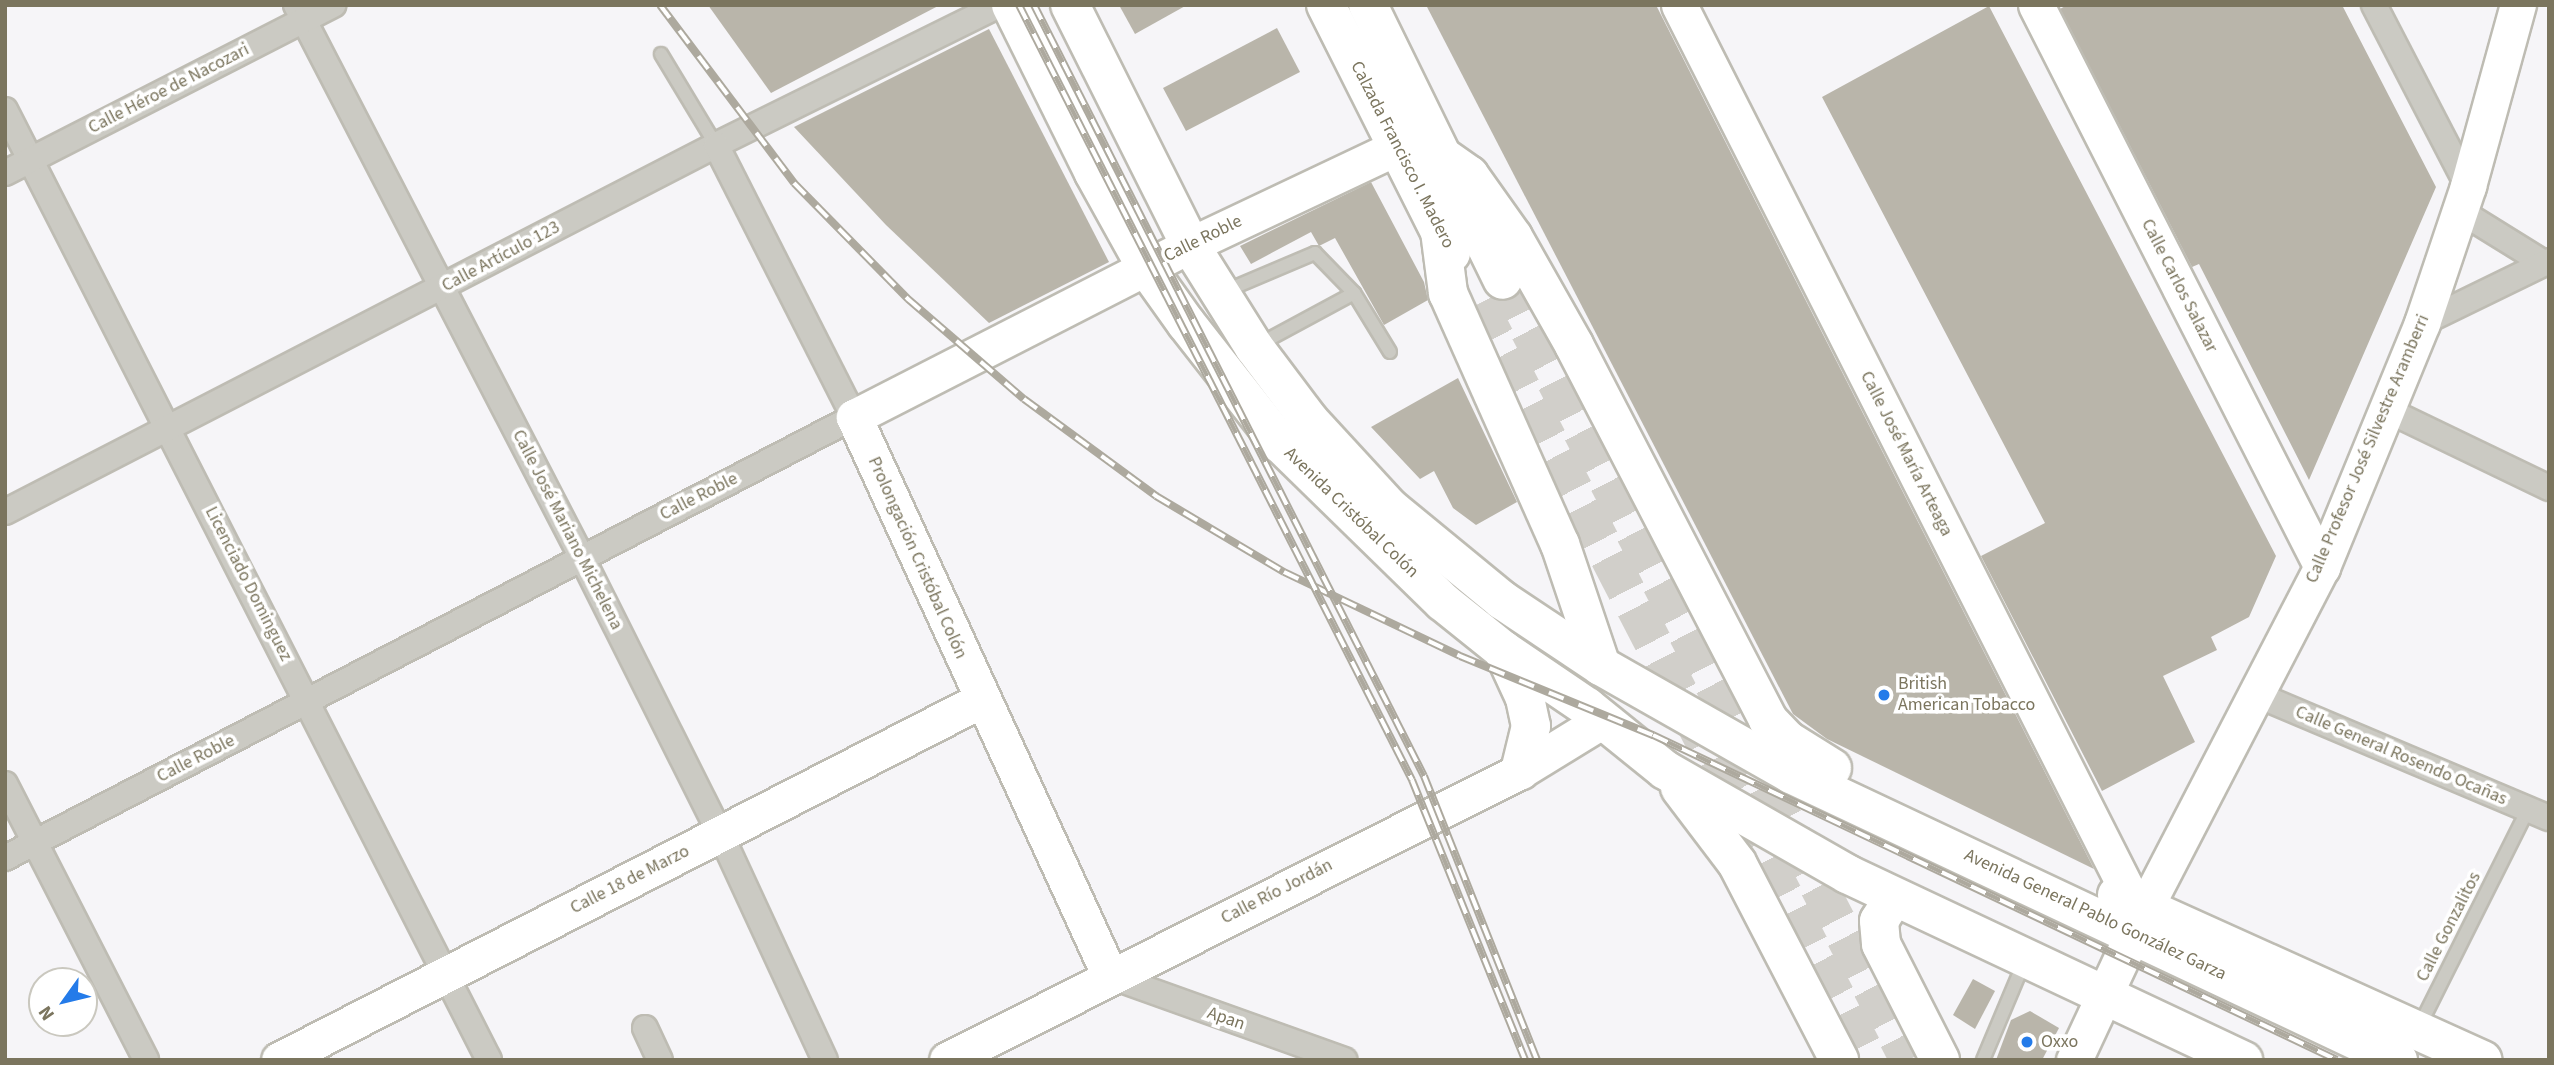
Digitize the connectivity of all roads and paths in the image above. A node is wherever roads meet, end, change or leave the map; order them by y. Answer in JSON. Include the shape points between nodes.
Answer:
{"nodes":[{"id":1,"x":334,"y":5,"type":"edge"},
{"id":2,"x":999,"y":5,"type":"edge"},
{"id":3,"x":1011,"y":5,"type":"edge"},
{"id":4,"x":1070,"y":5,"type":"edge"},
{"id":5,"x":1326,"y":5,"type":"edge"},
{"id":6,"x":1368,"y":5,"type":"edge"},
{"id":7,"x":1679,"y":5,"type":"edge"},
{"id":8,"x":2036,"y":5,"type":"edge"},
{"id":9,"x":2374,"y":5,"type":"edge"},
{"id":10,"x":2518,"y":5,"type":"edge"},
{"id":11,"x":300,"y":13,"type":"edge"},
{"id":12,"x":661,"y":54,"type":"dead end"},
{"id":13,"x":5,"y":110,"type":"edge"},
{"id":14,"x":716,"y":145,"type":"junction"},
{"id":15,"x":1397,"y":147,"type":"junction"},
{"id":16,"x":1440,"y":154,"type":"junction"},
{"id":17,"x":30,"y":160,"type":"junction"},
{"id":18,"x":5,"y":173,"type":"edge"},
{"id":19,"x":2464,"y":198,"type":"junction"},
{"id":20,"x":1440,"y":231,"type":"junction"},
{"id":21,"x":1190,"y":245,"type":"junction"},
{"id":22,"x":2546,"y":262,"type":"edge"},
{"id":23,"x":1146,"y":267,"type":"junction"},
{"id":24,"x":442,"y":287,"type":"junction"},
{"id":25,"x":1354,"y":293,"type":"junction"},
{"id":26,"x":1218,"y":294,"type":"junction"},
{"id":27,"x":2423,"y":323,"type":"junction"},
{"id":28,"x":1254,"y":347,"type":"junction"},
{"id":29,"x":1390,"y":352,"type":"dead end"},
{"id":30,"x":2385,"y":410,"type":"junction"},
{"id":31,"x":853,"y":417,"type":"junction"},
{"id":32,"x":168,"y":428,"type":"junction"},
{"id":33,"x":2549,"y":488,"type":"edge"},
{"id":34,"x":5,"y":512,"type":"edge"},
{"id":35,"x":1378,"y":518,"type":"junction"},
{"id":36,"x":582,"y":558,"type":"junction"},
{"id":37,"x":2322,"y":567,"type":"junction"},
{"id":38,"x":1503,"y":650,"type":"junction"},
{"id":39,"x":1601,"y":666,"type":"junction"},
{"id":40,"x":2253,"y":693,"type":"junction"},
{"id":41,"x":981,"y":700,"type":"junction"},
{"id":42,"x":309,"y":702,"type":"junction"},
{"id":43,"x":1604,"y":720,"type":"junction"},
{"id":44,"x":1520,"y":771,"type":"junction"},
{"id":45,"x":1665,"y":771,"type":"junction"},
{"id":46,"x":1791,"y":774,"type":"joint"},
{"id":47,"x":5,"y":784,"type":"edge"},
{"id":48,"x":2538,"y":815,"type":"edge"},
{"id":49,"x":720,"y":834,"type":"junction"},
{"id":50,"x":35,"y":842,"type":"junction"},
{"id":51,"x":5,"y":858,"type":"edge"},
{"id":52,"x":1894,"y":897,"type":"junction"},
{"id":53,"x":2137,"y":914,"type":"junction"},
{"id":54,"x":2025,"y":959,"type":"junction"},
{"id":55,"x":445,"y":975,"type":"junction"},
{"id":56,"x":1110,"y":976,"type":"junction"},
{"id":57,"x":2104,"y":996,"type":"junction"},
{"id":58,"x":645,"y":1028,"type":"dead end"},
{"id":59,"x":2408,"y":1048,"type":"edge"},
{"id":60,"x":984,"y":1050,"type":"edge"},
{"id":61,"x":146,"y":1060,"type":"edge"},
{"id":62,"x":279,"y":1060,"type":"edge"},
{"id":63,"x":489,"y":1060,"type":"edge"},
{"id":64,"x":660,"y":1060,"type":"edge"},
{"id":65,"x":825,"y":1060,"type":"edge"},
{"id":66,"x":947,"y":1060,"type":"edge"},
{"id":67,"x":1344,"y":1060,"type":"edge"},
{"id":68,"x":1839,"y":1060,"type":"edge"},
{"id":69,"x":1940,"y":1060,"type":"edge"},
{"id":70,"x":1983,"y":1060,"type":"edge"},
{"id":71,"x":2074,"y":1060,"type":"edge"},
{"id":72,"x":2244,"y":1060,"type":"edge"},
{"id":73,"x":2482,"y":1060,"type":"edge"}],
"edges":[{"from":1,"to":11,"type":"street","name":"Calle Héroe de Nacozari"},
{"from":2,"to":14,"type":"street","name":"Calle Artículo 123"},
{"from":3,"to":23,"type":"main road","name":"Avenida Cristóbal Colón"},
{"from":4,"to":21,"type":"main road","name":"Avenida Cristóbal Colón"},
{"from":5,"to":15,"type":"main road","name":"Calzada Francisco I. Madero"},
{"from":6,"to":16,"type":"main road","name":"Calzada Francisco I. Madero"},
{"from":7,"to":53,"type":"street","name":"Calle José María Arteaga"},
{"from":8,"to":37,"type":"street","name":"Calle Carlos Salazar"},
{"from":9,"to":19,"type":"street"},
{"from":10,"to":19,"type":"street","name":"Calle Profesor José Silvestre Aramberri"},
{"from":11,"to":17,"type":"street","name":"Calle Héroe de Nacozari"},
{"from":11,"to":24,"type":"street","name":"Calle José Mariano Michelena"},
{"from":12,"to":14,"type":"lane"},
{"from":13,"to":17,"type":"street","name":"Licenciado Dominguez"},
{"from":14,"to":24,"type":"street","name":"Calle Artículo 123"},
{"from":14,"to":31,"type":"street","name":"Prolongación Cristóbal Colón"},
{"from":15,"to":20,"type":"main road","name":"Calzada Francisco I. Madero"},
{"from":15,"to":21,"type":"street","name":"Calle Roble"},
{"from":16,"to":20,"type":"main road","name":"Calzada Francisco I. Madero","via":[[1490,292]]},
{"from":16,"to":53,"type":"main road","via":[[1469,175],[1503,220],[1574,345],[1768,720],[1814,761]]},
{"from":17,"to":18,"type":"street","name":"Calle Héroe de Nacozari"},
{"from":17,"to":32,"type":"street","name":"Licenciado Dominguez"},
{"from":19,"to":22,"type":"street"},
{"from":19,"to":27,"type":"street","name":"Calle Profesor José Silvestre Aramberri"},
{"from":20,"to":39,"type":"main road","via":[[1448,293],[1560,544]]},
{"from":21,"to":23,"type":"street","name":"Calle Roble"},
{"from":21,"to":26,"type":"main road","name":"Avenida Cristóbal Colón"},
{"from":22,"to":27,"type":"street"},
{"from":23,"to":31,"type":"street","name":"Calle Roble"},
{"from":23,"to":35,"type":"main road","name":"Avenida Cristóbal Colón","via":[[1281,444]]},
{"from":24,"to":32,"type":"street","name":"Calle Artículo 123"},
{"from":24,"to":36,"type":"street","name":"Calle José Mariano Michelena"},
{"from":25,"to":26,"type":"lane","via":[[1315,253]]},
{"from":25,"to":28,"type":"lane"},
{"from":25,"to":29,"type":"lane"},
{"from":26,"to":28,"type":"main road","name":"Avenida Cristóbal Colón"},
{"from":27,"to":30,"type":"street","name":"Calle Profesor José Silvestre Aramberri"},
{"from":28,"to":35,"type":"main road","name":"Avenida Cristóbal Colón"},
{"from":30,"to":33,"type":"street"},
{"from":30,"to":37,"type":"street","name":"Calle Profesor José Silvestre Aramberri"},
{"from":31,"to":36,"type":"street","name":"Calle Roble"},
{"from":31,"to":41,"type":"street","name":"Prolongación Cristóbal Colón"},
{"from":32,"to":34,"type":"street","name":"Calle Artículo 123"},
{"from":32,"to":42,"type":"street","name":"Licenciado Dominguez"},
{"from":35,"to":38,"type":"main road","name":"Avenida Cristóbal Colón"},
{"from":35,"to":39,"type":"main road","name":"Avenida Cristóbal Colón"},
{"from":36,"to":42,"type":"street","name":"Calle Roble"},
{"from":36,"to":49,"type":"street","name":"Calle José Mariano Michelena"},
{"from":37,"to":40,"type":"street","name":"Calle Profesor José Silvestre Aramberri"},
{"from":38,"to":43,"type":"main road","name":"Avenida Cristóbal Colón"},
{"from":38,"to":44,"type":"main road","via":[[1525,698],[1531,726]]},
{"from":39,"to":46,"type":"main road","name":"Avenida Cristóbal Colón"},
{"from":40,"to":48,"type":"street","name":"Calle General Rosendo Ocañas"},
{"from":40,"to":53,"type":"street","name":"Calle Profesor José Silvestre Aramberri"},
{"from":41,"to":49,"type":"street","name":"Calle 18 de Marzo"},
{"from":41,"to":56,"type":"street","name":"Prolongación Cristóbal Colón"},
{"from":42,"to":50,"type":"street","name":"Calle Roble"},
{"from":42,"to":55,"type":"street","name":"Licenciado Dominguez"},
{"from":43,"to":44,"type":"street","name":"Calle Río Jordán"},
{"from":43,"to":45,"type":"main road","name":"Avenida Cristóbal Colón"},
{"from":44,"to":56,"type":"street","name":"Calle Río Jordán"},
{"from":45,"to":52,"type":"main road","name":"Avenida Cristóbal Colón"},
{"from":45,"to":68,"type":"main road","via":[[1737,863]]},
{"from":46,"to":53,"type":"main road","name":"Avenida General Pablo González Garza"},
{"from":47,"to":50,"type":"street"},
{"from":48,"to":59,"type":"lane","name":"Calle Gonzalitos"},
{"from":49,"to":55,"type":"street","name":"Calle 18 de Marzo"},
{"from":49,"to":65,"type":"street","name":"Calle José Mariano Michelena"},
{"from":50,"to":51,"type":"street","name":"Calle Roble"},
{"from":50,"to":61,"type":"street"},
{"from":52,"to":54,"type":"main road"},
{"from":52,"to":69,"type":"main road","via":[[1879,921],[1881,944]]},
{"from":53,"to":57,"type":"street","name":"Calle Profesor José Silvestre Aramberri"},
{"from":53,"to":59,"type":"main road","name":"Avenida General Pablo González Garza"},
{"from":54,"to":57,"type":"main road"},
{"from":54,"to":70,"type":"lane"},
{"from":55,"to":62,"type":"street","name":"Calle 18 de Marzo"},
{"from":55,"to":63,"type":"street","name":"Licenciado Dominguez"},
{"from":56,"to":60,"type":"street","name":"Calle Río Jordán"},
{"from":56,"to":67,"type":"street","name":"Apan"},
{"from":57,"to":71,"type":"street","name":"Calle Profesor José Silvestre Aramberri"},
{"from":57,"to":72,"type":"main road"},
{"from":58,"to":64,"type":"street"},
{"from":59,"to":73,"type":"main road","name":"Avenida General Pablo González Garza"},
{"from":60,"to":66,"type":"street","name":"Calle Río Jordán"}]}
